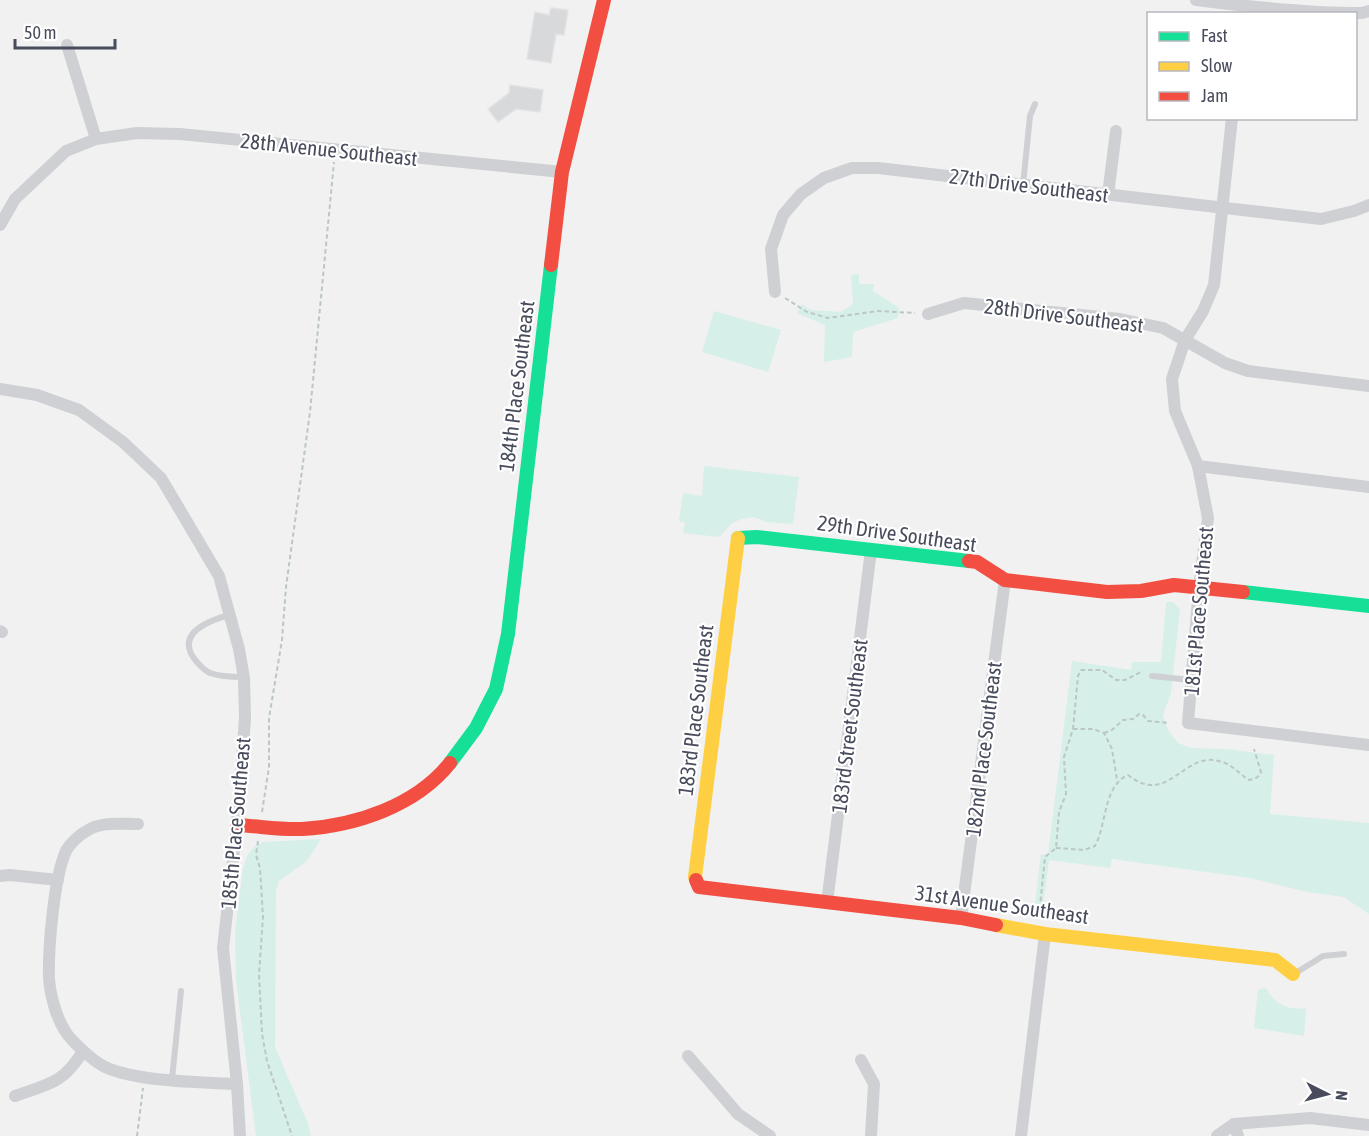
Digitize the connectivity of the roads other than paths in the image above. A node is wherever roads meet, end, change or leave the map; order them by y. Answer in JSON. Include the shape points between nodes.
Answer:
{"nodes":[{"id":1,"x":604,"y":0,"type":"edge"},
{"id":2,"x":1196,"y":0,"type":"edge"},
{"id":3,"x":1245,"y":10,"type":"edge"},
{"id":4,"x":1295,"y":12,"type":"edge"},
{"id":5,"x":66,"y":45,"type":"dead end"},
{"id":6,"x":1035,"y":104,"type":"dead end"},
{"id":7,"x":1232,"y":120,"type":"edge"},
{"id":8,"x":1116,"y":131,"type":"dead end"},
{"id":9,"x":96,"y":139,"type":"junction"},
{"id":10,"x":562,"y":172,"type":"junction"},
{"id":11,"x":1023,"y":184,"type":"junction"},
{"id":12,"x":1108,"y":195,"type":"junction"},
{"id":13,"x":1369,"y":205,"type":"edge"},
{"id":14,"x":1222,"y":208,"type":"junction"},
{"id":15,"x":0,"y":225,"type":"edge"},
{"id":16,"x":775,"y":292,"type":"road end"},
{"id":17,"x":928,"y":314,"type":"road end"},
{"id":18,"x":1185,"y":340,"type":"junction"},
{"id":19,"x":1369,"y":386,"type":"edge"},
{"id":20,"x":0,"y":389,"type":"edge"},
{"id":21,"x":1198,"y":466,"type":"junction"},
{"id":22,"x":1369,"y":487,"type":"edge"},
{"id":23,"x":738,"y":538,"type":"joint"},
{"id":24,"x":871,"y":550,"type":"junction"},
{"id":25,"x":1005,"y":580,"type":"junction"},
{"id":26,"x":1199,"y":587,"type":"junction"},
{"id":27,"x":1369,"y":606,"type":"edge"},
{"id":28,"x":230,"y":615,"type":"junction"},
{"id":29,"x":1152,"y":674,"type":"road end"},
{"id":30,"x":244,"y":678,"type":"junction"},
{"id":31,"x":1191,"y":680,"type":"junction"},
{"id":32,"x":1369,"y":746,"type":"edge"},
{"id":33,"x":138,"y":824,"type":"dead end"},
{"id":34,"x":237,"y":825,"type":"junction"},
{"id":35,"x":0,"y":876,"type":"edge"},
{"id":36,"x":58,"y":880,"type":"junction"},
{"id":37,"x":699,"y":887,"type":"joint"},
{"id":38,"x":827,"y":903,"type":"junction"},
{"id":39,"x":961,"y":918,"type":"junction"},
{"id":40,"x":1045,"y":934,"type":"junction"},
{"id":41,"x":1344,"y":954,"type":"dead end"},
{"id":42,"x":1293,"y":974,"type":"joint"},
{"id":43,"x":181,"y":991,"type":"dead end"},
{"id":44,"x":84,"y":1051,"type":"junction"},
{"id":45,"x":688,"y":1056,"type":"dead end"},
{"id":46,"x":861,"y":1060,"type":"dead end"},
{"id":47,"x":172,"y":1079,"type":"junction"},
{"id":48,"x":237,"y":1084,"type":"junction"},
{"id":49,"x":15,"y":1096,"type":"dead end"},
{"id":50,"x":1369,"y":1125,"type":"edge"},
{"id":51,"x":1236,"y":1130,"type":"edge"},
{"id":52,"x":240,"y":1136,"type":"edge"},
{"id":53,"x":770,"y":1136,"type":"edge"},
{"id":54,"x":871,"y":1136,"type":"edge"},
{"id":55,"x":1021,"y":1136,"type":"edge"},
{"id":56,"x":1217,"y":1136,"type":"edge"}],
"edges":[{"from":1,"to":10,"type":"street","name":"184th Place Southeast"},
{"from":2,"to":3,"type":"street"},
{"from":3,"to":4,"type":"street"},
{"from":5,"to":9,"type":"street"},
{"from":6,"to":11,"type":"lane","via":[[1030,116]]},
{"from":7,"to":14,"type":"street","name":"181st Place Southeast"},
{"from":8,"to":12,"type":"street"},
{"from":9,"to":10,"type":"street","name":"28th Avenue Southeast","via":[[137,133],[180,134]]},
{"from":9,"to":15,"type":"street","name":"28th Avenue Southeast","via":[[66,152],[40,174],[15,199]]},
{"from":10,"to":34,"type":"street","name":"184th Place Southeast","via":[[508,634],[495,689],[476,728],[448,766],[424,788],[388,809],[349,822],[301,829]]},
{"from":11,"to":12,"type":"street","name":"27th Drive Southeast"},
{"from":11,"to":16,"type":"street","name":"27th Drive Southeast","via":[[878,168],[852,168],[824,178],[801,194],[783,215],[771,249]]},
{"from":12,"to":14,"type":"street","name":"27th Drive Southeast"},
{"from":13,"to":14,"type":"street","name":"27th Drive Southeast","via":[[1321,219]]},
{"from":14,"to":18,"type":"street","name":"181st Place Southeast","via":[[1214,285]]},
{"from":17,"to":18,"type":"street","name":"28th Drive Southeast","via":[[964,303],[975,304],[1120,319],[1163,328]]},
{"from":18,"to":19,"type":"street","name":"28th Drive Southeast","via":[[1248,371]]},
{"from":18,"to":21,"type":"street","name":"181st Place Southeast","via":[[1172,379],[1175,411]]},
{"from":20,"to":28,"type":"street","name":"185th Place Southeast","via":[[37,395],[79,410],[123,442],[161,478],[219,576]]},
{"from":21,"to":22,"type":"street"},
{"from":21,"to":26,"type":"street","name":"181st Place Southeast","via":[[1208,518]]},
{"from":23,"to":24,"type":"street","name":"29th Drive Southeast"},
{"from":23,"to":37,"type":"street","name":"183rd Place Southeast","via":[[695,877]]},
{"from":24,"to":25,"type":"street","name":"29th Drive Southeast","via":[[977,562]]},
{"from":24,"to":38,"type":"street","name":"183rd Street Southeast"},
{"from":25,"to":26,"type":"street","name":"29th Drive Southeast","via":[[1107,592],[1174,585]]},
{"from":25,"to":39,"type":"street","name":"182nd Place Southeast"},
{"from":26,"to":27,"type":"street","name":"29th Drive Southeast"},
{"from":26,"to":31,"type":"street","name":"181st Place Southeast"},
{"from":28,"to":30,"type":"street","name":"185th Place Southeast"},
{"from":28,"to":30,"type":"lane","via":[[196,629],[189,639],[190,652],[198,665],[209,672]]},
{"from":29,"to":31,"type":"lane"},
{"from":30,"to":34,"type":"street","name":"185th Place Southeast"},
{"from":31,"to":32,"type":"street","name":"181st Place Southeast","via":[[1188,723]]},
{"from":33,"to":36,"type":"street","via":[[102,824],[84,832],[66,850]]},
{"from":34,"to":48,"type":"street","name":"185th Place Southeast","via":[[223,948]]},
{"from":35,"to":36,"type":"street"},
{"from":36,"to":44,"type":"street","via":[[49,980],[65,1031]]},
{"from":37,"to":38,"type":"street","name":"31st Avenue Southeast"},
{"from":38,"to":39,"type":"street","name":"31st Avenue Southeast"},
{"from":39,"to":40,"type":"street","name":"31st Avenue Southeast"},
{"from":40,"to":42,"type":"street","name":"31st Avenue Southeast","via":[[1275,960]]},
{"from":40,"to":55,"type":"street"},
{"from":41,"to":42,"type":"lane","via":[[1323,956]]},
{"from":43,"to":47,"type":"lane"},
{"from":44,"to":47,"type":"street","via":[[104,1067],[132,1075]]},
{"from":44,"to":49,"type":"street","via":[[74,1067],[53,1083]]},
{"from":45,"to":53,"type":"street","via":[[738,1114]]},
{"from":46,"to":54,"type":"street","via":[[874,1084]]},
{"from":47,"to":48,"type":"street"},
{"from":48,"to":52,"type":"street","name":"185th Place Southeast"},
{"from":50,"to":51,"type":"street","via":[[1310,1118]]},
{"from":51,"to":56,"type":"street"}]}
